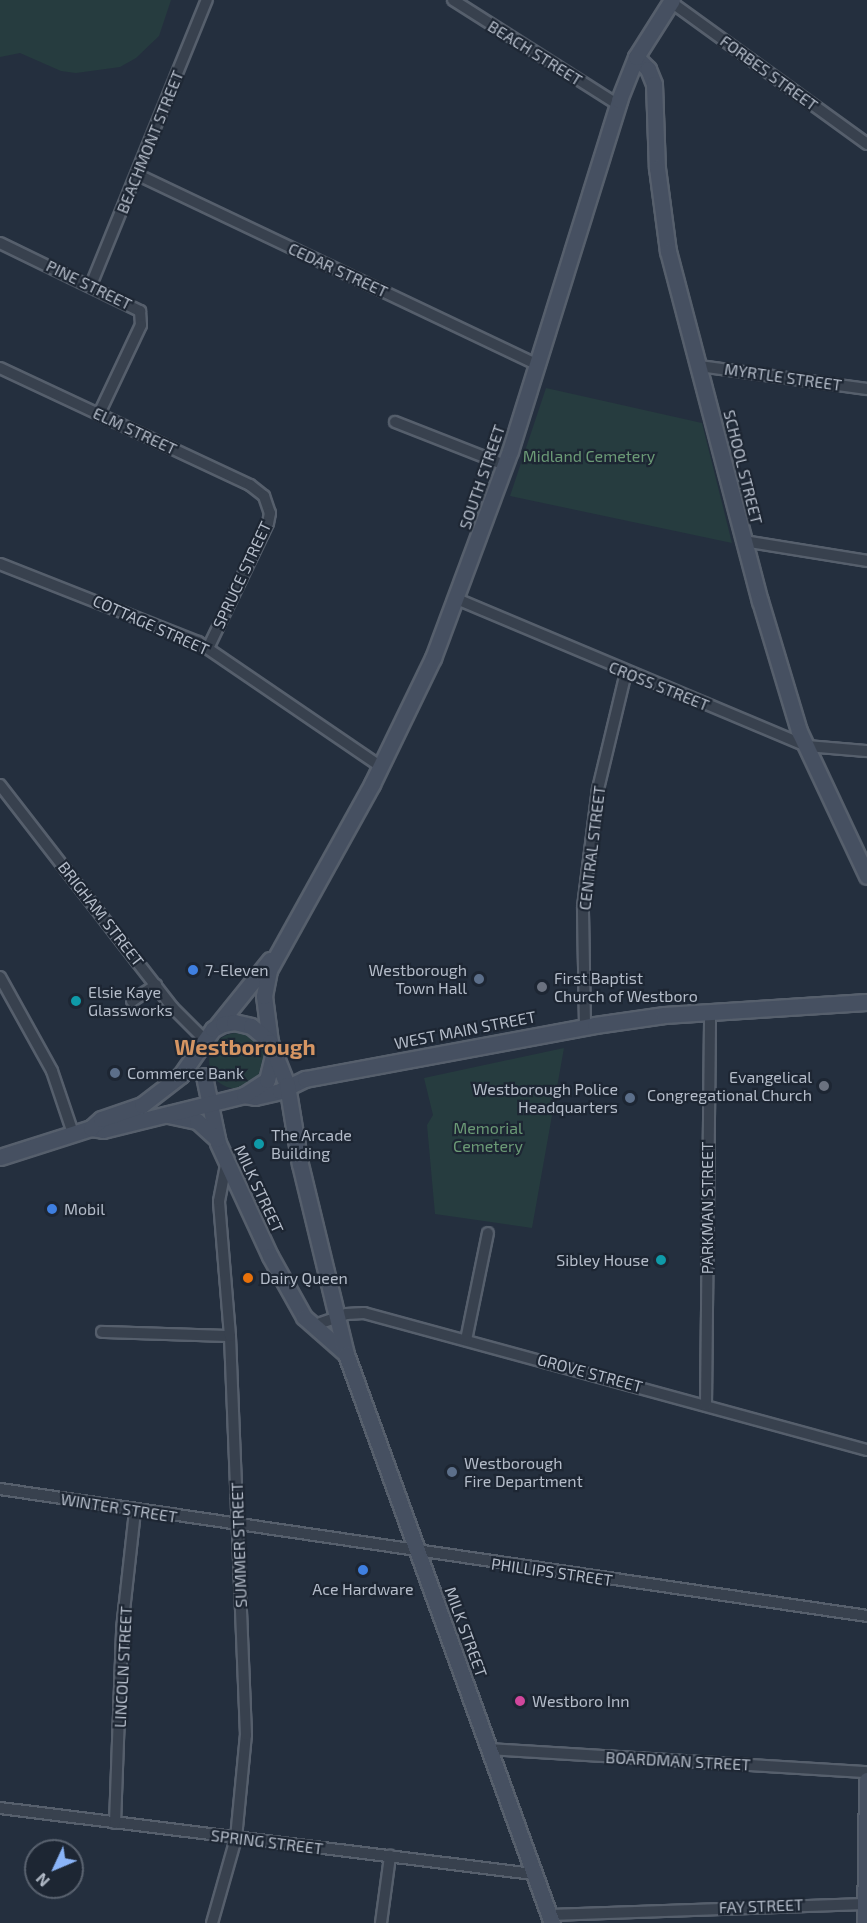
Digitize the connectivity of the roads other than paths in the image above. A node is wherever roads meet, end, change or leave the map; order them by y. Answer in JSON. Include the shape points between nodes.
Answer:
{"nodes":[{"id":1,"x":207,"y":0,"type":"edge"},
{"id":2,"x":453,"y":0,"type":"edge"},
{"id":3,"x":671,"y":1,"type":"edge"},
{"id":4,"x":636,"y":57,"type":"junction"},
{"id":5,"x":617,"y":104,"type":"junction"},
{"id":6,"x":867,"y":144,"type":"edge"},
{"id":7,"x":138,"y":175,"type":"junction"},
{"id":8,"x":0,"y":243,"type":"edge"},
{"id":9,"x":91,"y":285,"type":"junction"},
{"id":10,"x":538,"y":365,"type":"junction"},
{"id":11,"x":699,"y":366,"type":"junction"},
{"id":12,"x":0,"y":368,"type":"edge"},
{"id":13,"x":867,"y":388,"type":"edge"},
{"id":14,"x":99,"y":414,"type":"junction"},
{"id":15,"x":394,"y":422,"type":"dead end"},
{"id":16,"x":506,"y":465,"type":"junction"},
{"id":17,"x":266,"y":501,"type":"joint"},
{"id":18,"x":744,"y":541,"type":"junction"},
{"id":19,"x":867,"y":561,"type":"edge"},
{"id":20,"x":0,"y":564,"type":"edge"},
{"id":21,"x":457,"y":599,"type":"junction"},
{"id":22,"x":208,"y":648,"type":"junction"},
{"id":23,"x":626,"y":672,"type":"junction"},
{"id":24,"x":806,"y":746,"type":"junction"},
{"id":25,"x":867,"y":751,"type":"edge"},
{"id":26,"x":381,"y":767,"type":"junction"},
{"id":27,"x":0,"y":785,"type":"edge"},
{"id":28,"x":867,"y":876,"type":"edge"},
{"id":29,"x":279,"y":948,"type":"junction"},
{"id":30,"x":0,"y":977,"type":"edge"},
{"id":31,"x":156,"y":984,"type":"junction"},
{"id":32,"x":132,"y":1000,"type":"dead end"},
{"id":33,"x":867,"y":1002,"type":"edge"},
{"id":34,"x":710,"y":1012,"type":"junction"},
{"id":35,"x":585,"y":1026,"type":"junction"},
{"id":36,"x":216,"y":1028,"type":"junction"},
{"id":37,"x":203,"y":1044,"type":"junction"},
{"id":38,"x":272,"y":1046,"type":"junction"},
{"id":39,"x":204,"y":1076,"type":"junction"},
{"id":40,"x":291,"y":1083,"type":"junction"},
{"id":41,"x":241,"y":1095,"type":"junction"},
{"id":42,"x":208,"y":1103,"type":"junction"},
{"id":43,"x":168,"y":1114,"type":"junction"},
{"id":44,"x":91,"y":1128,"type":"junction"},
{"id":45,"x":74,"y":1133,"type":"junction"},
{"id":46,"x":217,"y":1139,"type":"junction"},
{"id":47,"x":0,"y":1157,"type":"edge"},
{"id":48,"x":226,"y":1164,"type":"junction"},
{"id":49,"x":488,"y":1233,"type":"dead end"},
{"id":50,"x":337,"y":1316,"type":"junction"},
{"id":51,"x":312,"y":1326,"type":"junction"},
{"id":52,"x":102,"y":1332,"type":"dead end"},
{"id":53,"x":230,"y":1336,"type":"junction"},
{"id":54,"x":466,"y":1340,"type":"junction"},
{"id":55,"x":346,"y":1354,"type":"junction"},
{"id":56,"x":706,"y":1405,"type":"junction"},
{"id":57,"x":867,"y":1450,"type":"edge"},
{"id":58,"x":0,"y":1489,"type":"edge"},
{"id":59,"x":135,"y":1511,"type":"junction"},
{"id":60,"x":238,"y":1526,"type":"junction"},
{"id":61,"x":418,"y":1553,"type":"junction"},
{"id":62,"x":867,"y":1616,"type":"edge"},
{"id":63,"x":489,"y":1749,"type":"junction"},
{"id":64,"x":867,"y":1772,"type":"edge"},
{"id":65,"x":867,"y":1779,"type":"edge"},
{"id":66,"x":0,"y":1808,"type":"edge"},
{"id":67,"x":115,"y":1823,"type":"junction"},
{"id":68,"x":236,"y":1838,"type":"junction"},
{"id":69,"x":390,"y":1856,"type":"junction"},
{"id":70,"x":533,"y":1874,"type":"junction"},
{"id":71,"x":866,"y":1904,"type":"edge"},
{"id":72,"x":550,"y":1919,"type":"edge"},
{"id":73,"x":212,"y":1923,"type":"edge"},
{"id":74,"x":381,"y":1923,"type":"edge"},
{"id":75,"x":865,"y":1923,"type":"edge"}],
"edges":[{"from":1,"to":7,"type":"street","name":"BEACHMONT STREET"},
{"from":2,"to":5,"type":"street","name":"BEACH STREET"},
{"from":3,"to":4,"type":"main road","name":"SOUTH STREET"},
{"from":3,"to":6,"type":"street","name":"FORBES STREET"},
{"from":4,"to":5,"type":"main road","name":"SOUTH STREET"},
{"from":4,"to":11,"type":"main road","name":"SCHOOL STREET","via":[[648,69],[654,84],[663,224]]},
{"from":5,"to":10,"type":"main road","name":"SOUTH STREET"},
{"from":7,"to":9,"type":"street","name":"BEACHMONT STREET"},
{"from":7,"to":10,"type":"street","name":"CEDAR STREET"},
{"from":8,"to":9,"type":"street","name":"PINE STREET"},
{"from":9,"to":14,"type":"street","name":"PINE STREET","via":[[136,307],[142,315]]},
{"from":10,"to":16,"type":"main road","name":"SOUTH STREET"},
{"from":11,"to":13,"type":"street","name":"MYRTLE STREET"},
{"from":11,"to":18,"type":"main road","name":"SCHOOL STREET"},
{"from":12,"to":14,"type":"street","name":"ELM STREET"},
{"from":14,"to":17,"type":"street","name":"ELM STREET","via":[[250,485]]},
{"from":15,"to":16,"type":"street"},
{"from":16,"to":21,"type":"main road","name":"SOUTH STREET"},
{"from":17,"to":22,"type":"street","name":"SPRUCE STREET","via":[[270,513],[266,530]]},
{"from":18,"to":19,"type":"street"},
{"from":18,"to":24,"type":"main road","name":"SCHOOL STREET","via":[[791,710]]},
{"from":20,"to":22,"type":"street","name":"COTTAGE STREET","via":[[137,616]]},
{"from":21,"to":23,"type":"street","name":"CROSS STREET"},
{"from":21,"to":26,"type":"main road","name":"SOUTH STREET"},
{"from":22,"to":26,"type":"street","name":"COTTAGE STREET"},
{"from":23,"to":24,"type":"street","name":"CROSS STREET"},
{"from":23,"to":35,"type":"street","name":"CENTRAL STREET","via":[[598,789],[583,907]]},
{"from":24,"to":25,"type":"street","name":"CROSS STREET"},
{"from":24,"to":28,"type":"main road","name":"SCHOOL STREET"},
{"from":26,"to":29,"type":"main road","name":"SOUTH STREET"},
{"from":27,"to":31,"type":"street","name":"BRIGHAM STREET"},
{"from":29,"to":36,"type":"main road","name":"SOUTH STREET"},
{"from":29,"to":38,"type":"main road","name":"SOUTH STREET","via":[[265,987]]},
{"from":30,"to":45,"type":"street","via":[[52,1071]]},
{"from":31,"to":32,"type":"street"},
{"from":31,"to":37,"type":"street","name":"BRIGHAM STREET"},
{"from":33,"to":34,"type":"main road","name":"WEST MAIN STREET"},
{"from":34,"to":35,"type":"main road","name":"WEST MAIN STREET"},
{"from":34,"to":56,"type":"street","name":"PARKMAN STREET"},
{"from":35,"to":40,"type":"main road","name":"WEST MAIN STREET"},
{"from":36,"to":37,"type":"main road"},
{"from":36,"to":38,"type":"main road","via":[[240,1022],[256,1029]]},
{"from":37,"to":39,"type":"main road"},
{"from":37,"to":44,"type":"main road","via":[[170,1085],[142,1105],[101,1119]]},
{"from":38,"to":40,"type":"main road","name":"MILK STREET"},
{"from":38,"to":41,"type":"main road","via":[[267,1080]]},
{"from":39,"to":41,"type":"main road","via":[[217,1091]]},
{"from":39,"to":42,"type":"main road"},
{"from":40,"to":41,"type":"main road","name":"WEST MAIN STREET","via":[[280,1091],[255,1097]]},
{"from":40,"to":50,"type":"main road","name":"MILK STREET","via":[[300,1164]]},
{"from":41,"to":42,"type":"main road"},
{"from":42,"to":43,"type":"main road"},
{"from":42,"to":46,"type":"main road"},
{"from":43,"to":44,"type":"main road","via":[[103,1130]]},
{"from":43,"to":46,"type":"main road","name":"MILK STREET","via":[[197,1121]]},
{"from":44,"to":45,"type":"main road"},
{"from":45,"to":47,"type":"main road"},
{"from":46,"to":48,"type":"main road","name":"MILK STREET"},
{"from":48,"to":51,"type":"main road","name":"MILK STREET","via":[[296,1307]]},
{"from":48,"to":53,"type":"street","name":"SUMMER STREET","via":[[219,1201]]},
{"from":49,"to":54,"type":"street"},
{"from":50,"to":51,"type":"street","name":"GROVE STREET"},
{"from":50,"to":54,"type":"street","name":"GROVE STREET","via":[[364,1312]]},
{"from":50,"to":55,"type":"main road","name":"MILK STREET"},
{"from":51,"to":55,"type":"main road","name":"MILK STREET"},
{"from":52,"to":53,"type":"street"},
{"from":53,"to":60,"type":"street","name":"SUMMER STREET"},
{"from":54,"to":56,"type":"street","name":"GROVE STREET"},
{"from":55,"to":61,"type":"main road","name":"MILK STREET"},
{"from":56,"to":57,"type":"street","name":"GROVE STREET"},
{"from":58,"to":59,"type":"street","name":"WINTER STREET"},
{"from":59,"to":60,"type":"street","name":"WINTER STREET"},
{"from":59,"to":67,"type":"street","name":"LINCOLN STREET","via":[[122,1629]]},
{"from":60,"to":61,"type":"street","name":"PHILLIPS STREET"},
{"from":60,"to":68,"type":"street","name":"SUMMER STREET","via":[[246,1735]]},
{"from":61,"to":62,"type":"street","name":"PHILLIPS STREET"},
{"from":61,"to":63,"type":"main road","name":"MILK STREET"},
{"from":63,"to":64,"type":"street","name":"BOARDMAN STREET"},
{"from":63,"to":70,"type":"main road","name":"MILK STREET"},
{"from":65,"to":71,"type":"main road"},
{"from":66,"to":67,"type":"street","name":"SPRING STREET"},
{"from":67,"to":68,"type":"street","name":"SPRING STREET"},
{"from":68,"to":69,"type":"street","name":"SPRING STREET"},
{"from":68,"to":73,"type":"street","name":"SUMMER STREET"},
{"from":69,"to":70,"type":"street","name":"SPRING STREET"},
{"from":69,"to":74,"type":"street"},
{"from":70,"to":72,"type":"main road","name":"MILK STREET"},
{"from":71,"to":72,"type":"street","name":"FAY STREET"},
{"from":71,"to":75,"type":"main road"}]}
